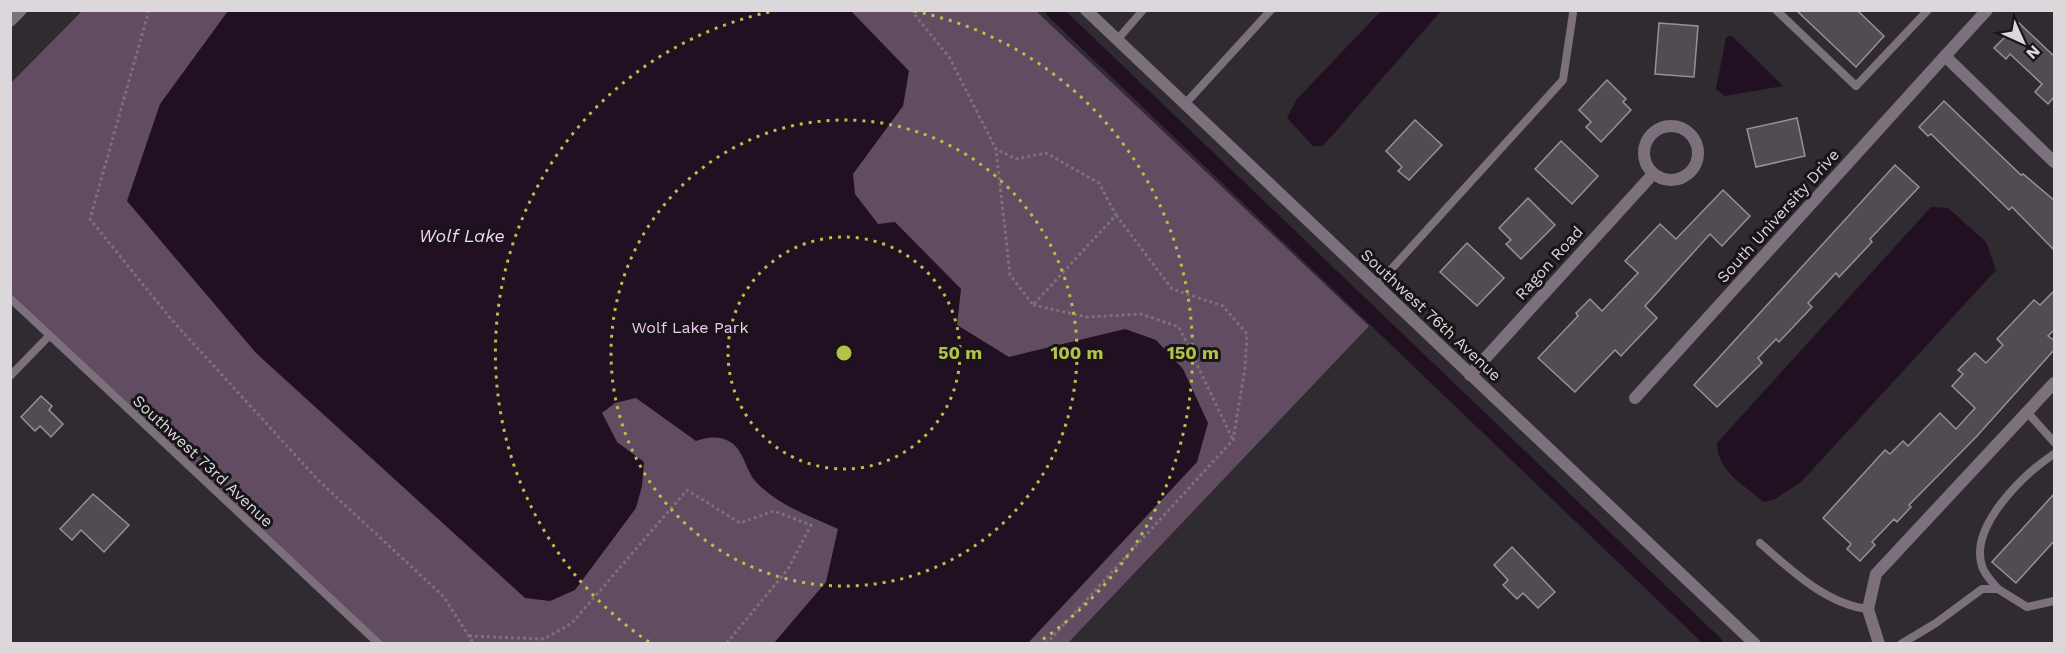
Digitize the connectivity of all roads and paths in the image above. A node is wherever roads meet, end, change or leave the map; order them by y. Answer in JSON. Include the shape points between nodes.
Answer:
{"nodes":[{"id":1,"x":21,"y":10,"type":"edge"},
{"id":2,"x":149,"y":10,"type":"edge"},
{"id":3,"x":911,"y":10,"type":"edge"},
{"id":4,"x":1086,"y":10,"type":"edge"},
{"id":5,"x":1143,"y":10,"type":"edge"},
{"id":6,"x":1271,"y":10,"type":"edge"},
{"id":7,"x":1776,"y":10,"type":"edge"},
{"id":8,"x":1928,"y":10,"type":"edge"},
{"id":9,"x":1987,"y":10,"type":"edge"},
{"id":10,"x":1573,"y":13,"type":"dead end"},
{"id":11,"x":10,"y":21,"type":"edge"},
{"id":12,"x":1117,"y":40,"type":"junction"},
{"id":13,"x":1945,"y":56,"type":"junction"},
{"id":14,"x":1185,"y":104,"type":"junction"},
{"id":15,"x":996,"y":149,"type":"junction"},
{"id":16,"x":2055,"y":162,"type":"edge"},
{"id":17,"x":1653,"y":174,"type":"junction"},
{"id":18,"x":1116,"y":215,"type":"junction"},
{"id":19,"x":1376,"y":286,"type":"junction"},
{"id":20,"x":10,"y":298,"type":"edge"},
{"id":21,"x":1033,"y":305,"type":"junction"},
{"id":22,"x":49,"y":336,"type":"junction"},
{"id":23,"x":1470,"y":375,"type":"junction"},
{"id":24,"x":10,"y":376,"type":"edge"},
{"id":25,"x":2055,"y":383,"type":"edge"},
{"id":26,"x":1635,"y":398,"type":"dead end"},
{"id":27,"x":2026,"y":412,"type":"junction"},
{"id":28,"x":1233,"y":440,"type":"junction"},
{"id":29,"x":2055,"y":442,"type":"edge"},
{"id":30,"x":2055,"y":454,"type":"edge"},
{"id":31,"x":1760,"y":543,"type":"dead end"},
{"id":32,"x":1998,"y":590,"type":"junction"},
{"id":33,"x":2055,"y":601,"type":"edge"},
{"id":34,"x":1868,"y":609,"type":"junction"},
{"id":35,"x":469,"y":636,"type":"junction"},
{"id":36,"x":378,"y":644,"type":"edge"},
{"id":37,"x":474,"y":644,"type":"edge"},
{"id":38,"x":726,"y":644,"type":"edge"},
{"id":39,"x":1046,"y":644,"type":"edge"},
{"id":40,"x":1755,"y":644,"type":"edge"},
{"id":41,"x":1879,"y":644,"type":"edge"},
{"id":42,"x":1900,"y":644,"type":"edge"}],
"edges":[{"from":1,"to":11,"type":"street"},
{"from":2,"to":35,"type":"path","via":[[90,219],[171,319],[318,480],[443,596]]},
{"from":3,"to":15,"type":"path","via":[[949,57]]},
{"from":4,"to":12,"type":"street","name":"Southwest 76th Avenue"},
{"from":5,"to":12,"type":"lane"},
{"from":6,"to":14,"type":"lane"},
{"from":7,"to":8,"type":"lane","via":[[1856,86]]},
{"from":9,"to":13,"type":"street","name":"South University Drive"},
{"from":10,"to":19,"type":"lane","via":[[1563,80]]},
{"from":12,"to":14,"type":"street","name":"Southwest 76th Avenue"},
{"from":13,"to":16,"type":"street"},
{"from":13,"to":26,"type":"street","name":"South University Drive"},
{"from":14,"to":19,"type":"street","name":"Southwest 76th Avenue"},
{"from":15,"to":18,"type":"path","via":[[1016,159],[1046,153],[1099,183]]},
{"from":15,"to":21,"type":"path","via":[[1010,275]]},
{"from":17,"to":17,"type":"street","via":[[1680,179],[1694,167],[1698,149],[1689,133],[1672,126],[1662,127],[1647,139],[1644,158]]},
{"from":17,"to":23,"type":"street","name":"Ragon Road"},
{"from":18,"to":21,"type":"path"},
{"from":18,"to":28,"type":"path","via":[[1172,289],[1223,306],[1246,334],[1245,368]]},
{"from":19,"to":23,"type":"street","name":"Southwest 76th Avenue"},
{"from":20,"to":22,"type":"lane","name":"Southwest 73rd Avenue"},
{"from":21,"to":28,"type":"path","via":[[1087,317],[1141,314],[1179,327]]},
{"from":22,"to":24,"type":"lane"},
{"from":22,"to":36,"type":"lane","name":"Southwest 73rd Avenue"},
{"from":23,"to":40,"type":"street","name":"Southwest 76th Avenue"},
{"from":25,"to":27,"type":"street"},
{"from":27,"to":29,"type":"lane"},
{"from":27,"to":34,"type":"street","via":[[1875,574]]},
{"from":28,"to":39,"type":"path"},
{"from":30,"to":32,"type":"lane","via":[[2025,477],[1986,525],[1981,541],[1982,567]]},
{"from":31,"to":34,"type":"lane","via":[[1834,600]]},
{"from":32,"to":33,"type":"lane","via":[[2027,607]]},
{"from":32,"to":42,"type":"lane","via":[[1982,589]]},
{"from":34,"to":41,"type":"street"},
{"from":35,"to":37,"type":"path"},
{"from":35,"to":38,"type":"path","via":[[544,639],[572,623],[687,490],[740,524],[774,511],[811,525],[788,569]]}]}
